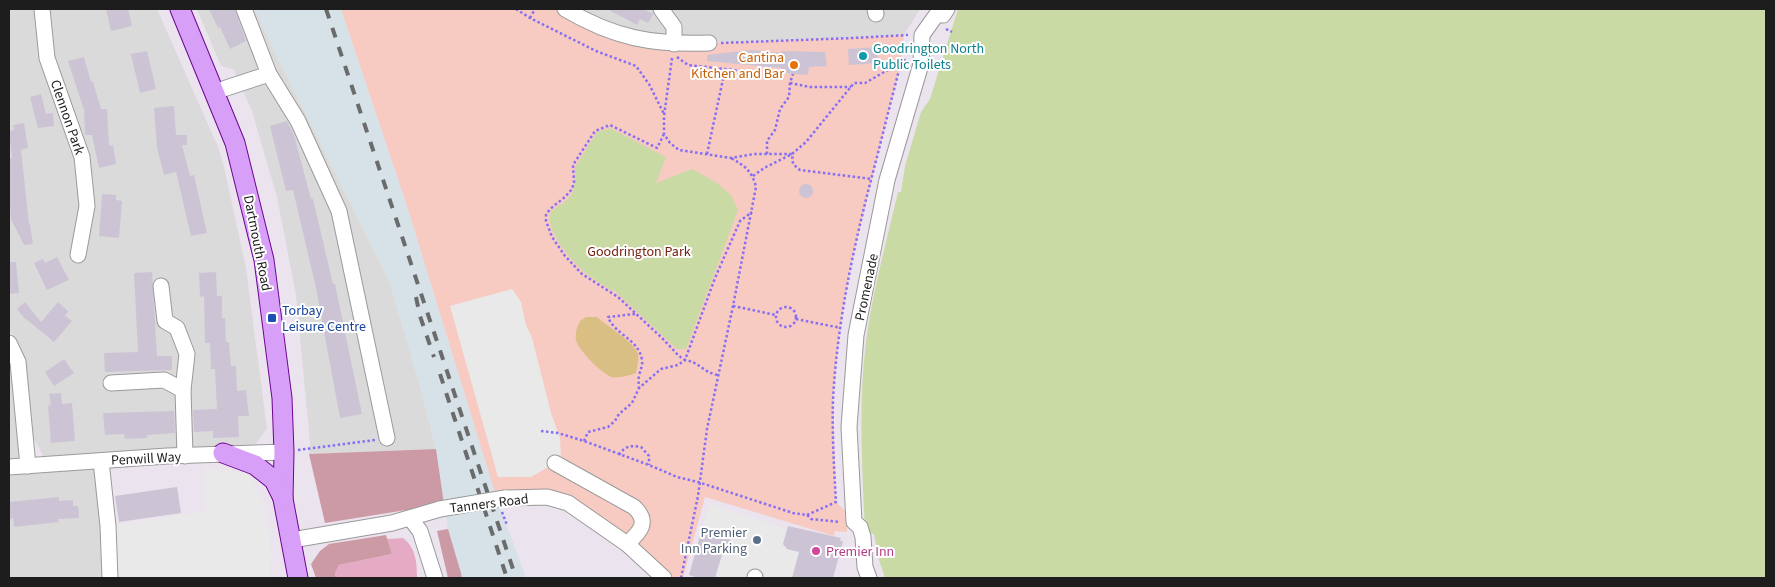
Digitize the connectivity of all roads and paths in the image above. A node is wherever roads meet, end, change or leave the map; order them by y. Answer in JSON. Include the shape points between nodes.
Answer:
{"nodes":[{"id":1,"x":42,"y":9,"type":"edge"},
{"id":2,"x":180,"y":9,"type":"edge"},
{"id":3,"x":244,"y":9,"type":"edge"},
{"id":4,"x":516,"y":9,"type":"edge"},
{"id":5,"x":534,"y":9,"type":"edge"},
{"id":6,"x":565,"y":9,"type":"edge"},
{"id":7,"x":661,"y":9,"type":"edge"},
{"id":8,"x":947,"y":9,"type":"edge"},
{"id":9,"x":530,"y":18,"type":"junction"},
{"id":10,"x":922,"y":35,"type":"junction"},
{"id":11,"x":709,"y":43,"type":"joint"},
{"id":12,"x":674,"y":44,"type":"junction"},
{"id":13,"x":921,"y":52,"type":"junction"},
{"id":14,"x":725,"y":70,"type":"junction"},
{"id":15,"x":760,"y":73,"type":"dead end"},
{"id":16,"x":269,"y":74,"type":"junction"},
{"id":17,"x":794,"y":74,"type":"dead end"},
{"id":18,"x":790,"y":83,"type":"junction"},
{"id":19,"x":851,"y":87,"type":"junction"},
{"id":20,"x":214,"y":92,"type":"junction"},
{"id":21,"x":664,"y":116,"type":"junction"},
{"id":22,"x":664,"y":134,"type":"junction"},
{"id":23,"x":706,"y":154,"type":"junction"},
{"id":24,"x":766,"y":154,"type":"junction"},
{"id":25,"x":792,"y":154,"type":"junction"},
{"id":26,"x":731,"y":158,"type":"junction"},
{"id":27,"x":753,"y":176,"type":"junction"},
{"id":28,"x":887,"y":180,"type":"junction"},
{"id":29,"x":752,"y":212,"type":"junction"},
{"id":30,"x":78,"y":255,"type":"dead end"},
{"id":31,"x":161,"y":286,"type":"dead end"},
{"id":32,"x":733,"y":306,"type":"junction"},
{"id":33,"x":634,"y":314,"type":"junction"},
{"id":34,"x":776,"y":315,"type":"junction"},
{"id":35,"x":796,"y":319,"type":"junction"},
{"id":36,"x":856,"y":335,"type":"junction"},
{"id":37,"x":9,"y":343,"type":"edge"},
{"id":38,"x":685,"y":360,"type":"junction"},
{"id":39,"x":718,"y":375,"type":"junction"},
{"id":40,"x":111,"y":383,"type":"dead end"},
{"id":41,"x":639,"y":388,"type":"junction"},
{"id":42,"x":183,"y":390,"type":"junction"},
{"id":43,"x":541,"y":431,"type":"dead end"},
{"id":44,"x":387,"y":438,"type":"joint"},
{"id":45,"x":584,"y":441,"type":"junction"},
{"id":46,"x":284,"y":452,"type":"junction"},
{"id":47,"x":223,"y":453,"type":"junction"},
{"id":48,"x":619,"y":455,"type":"junction"},
{"id":49,"x":186,"y":456,"type":"junction"},
{"id":50,"x":101,"y":461,"type":"junction"},
{"id":51,"x":555,"y":463,"type":"dead end"},
{"id":52,"x":649,"y":465,"type":"junction"},
{"id":53,"x":28,"y":466,"type":"junction"},
{"id":54,"x":9,"y":467,"type":"edge"},
{"id":55,"x":698,"y":482,"type":"junction"},
{"id":56,"x":283,"y":499,"type":"junction"},
{"id":57,"x":836,"y":502,"type":"dead end"},
{"id":58,"x":806,"y":515,"type":"junction"},
{"id":59,"x":410,"y":518,"type":"junction"},
{"id":60,"x":854,"y":522,"type":"junction"},
{"id":61,"x":292,"y":540,"type":"junction"},
{"id":62,"x":627,"y":544,"type":"junction"},
{"id":63,"x":110,"y":578,"type":"edge"},
{"id":64,"x":298,"y":578,"type":"edge"},
{"id":65,"x":435,"y":578,"type":"edge"},
{"id":66,"x":664,"y":578,"type":"edge"},
{"id":67,"x":681,"y":578,"type":"edge"},
{"id":68,"x":869,"y":578,"type":"edge"}],
"edges":[{"from":1,"to":30,"type":"street","name":"Clennon Park","via":[[47,58],[82,157],[87,206]]},
{"from":2,"to":20,"type":"main road","name":"Dartmouth Road"},
{"from":3,"to":16,"type":"street"},
{"from":4,"to":9,"type":"path"},
{"from":5,"to":9,"type":"path"},
{"from":6,"to":12,"type":"street","via":[[588,22],[635,39]]},
{"from":7,"to":12,"type":"street","via":[[674,27]]},
{"from":8,"to":10,"type":"street","via":[[943,15],[936,14]]},
{"from":9,"to":21,"type":"path","via":[[596,51],[636,66],[643,73]]},
{"from":10,"to":11,"type":"path"},
{"from":10,"to":13,"type":"street","name":"Promenade"},
{"from":11,"to":12,"type":"street"},
{"from":12,"to":14,"type":"path","via":[[677,56],[688,65]]},
{"from":12,"to":21,"type":"path"},
{"from":13,"to":19,"type":"path","via":[[865,83],[854,83]]},
{"from":13,"to":28,"type":"street","name":"Promenade","via":[[921,64]]},
{"from":14,"to":15,"type":"path"},
{"from":14,"to":23,"type":"path"},
{"from":16,"to":20,"type":"street"},
{"from":16,"to":44,"type":"street","via":[[298,121],[339,211]]},
{"from":17,"to":18,"type":"path"},
{"from":18,"to":19,"type":"path","via":[[810,87]]},
{"from":18,"to":24,"type":"path","via":[[789,97],[780,109],[775,130],[767,141]]},
{"from":19,"to":25,"type":"path","via":[[806,142]]},
{"from":20,"to":46,"type":"main road","name":"Dartmouth Road","via":[[234,143],[264,260],[282,398]]},
{"from":21,"to":22,"type":"path"},
{"from":22,"to":23,"type":"path","via":[[679,150]]},
{"from":22,"to":33,"type":"path","via":[[656,148],[610,125],[595,131],[573,165],[572,189],[546,214],[552,237],[565,256],[582,274],[618,297]]},
{"from":23,"to":26,"type":"path"},
{"from":24,"to":25,"type":"path"},
{"from":24,"to":26,"type":"path"},
{"from":25,"to":27,"type":"path"},
{"from":25,"to":28,"type":"path","via":[[793,164],[800,170]]},
{"from":26,"to":27,"type":"path","via":[[748,168]]},
{"from":27,"to":29,"type":"path","via":[[756,187]]},
{"from":28,"to":36,"type":"street","name":"Promenade"},
{"from":29,"to":32,"type":"path"},
{"from":29,"to":38,"type":"path","via":[[740,221]]},
{"from":31,"to":42,"type":"street","via":[[165,321],[176,328],[187,354]]},
{"from":32,"to":34,"type":"path"},
{"from":32,"to":39,"type":"path"},
{"from":33,"to":38,"type":"path"},
{"from":33,"to":41,"type":"path","via":[[608,317],[611,325],[640,352]]},
{"from":34,"to":35,"type":"path","via":[[777,322],[786,327]]},
{"from":34,"to":35,"type":"path","via":[[788,307]]},
{"from":35,"to":36,"type":"path","via":[[840,328]]},
{"from":36,"to":60,"type":"street","name":"Promenade","via":[[849,426]]},
{"from":37,"to":53,"type":"street","via":[[18,362]]},
{"from":38,"to":39,"type":"path","via":[[694,361],[710,374]]},
{"from":38,"to":41,"type":"path","via":[[661,369]]},
{"from":39,"to":55,"type":"path"},
{"from":40,"to":42,"type":"street","via":[[164,380]]},
{"from":41,"to":45,"type":"path","via":[[632,403],[615,421],[608,427],[588,432]]},
{"from":42,"to":49,"type":"street"},
{"from":43,"to":45,"type":"path"},
{"from":44,"to":46,"type":"path"},
{"from":45,"to":48,"type":"path"},
{"from":46,"to":47,"type":"street","name":"Penwill Way"},
{"from":46,"to":56,"type":"main road","name":"Dartmouth Road"},
{"from":47,"to":49,"type":"street","name":"Penwill Way"},
{"from":47,"to":56,"type":"main road","via":[[255,465],[274,480]]},
{"from":48,"to":52,"type":"path"},
{"from":48,"to":52,"type":"path","via":[[628,446],[641,447],[649,456]]},
{"from":49,"to":50,"type":"street","name":"Penwill Way"},
{"from":50,"to":53,"type":"street","name":"Penwill Way"},
{"from":50,"to":63,"type":"street"},
{"from":51,"to":62,"type":"street","via":[[640,513],[642,525]]},
{"from":52,"to":55,"type":"path"},
{"from":53,"to":54,"type":"street","name":"Penwill Way"},
{"from":55,"to":58,"type":"path"},
{"from":55,"to":67,"type":"path"},
{"from":56,"to":61,"type":"main road","name":"Dartmouth Road"},
{"from":57,"to":58,"type":"path"},
{"from":58,"to":60,"type":"path","via":[[811,519]]},
{"from":59,"to":61,"type":"street","name":"Tanners Road"},
{"from":59,"to":62,"type":"street","name":"Tanners Road","bridge":true,"via":[[440,508],[504,498],[546,497],[568,503]]},
{"from":59,"to":65,"type":"street","via":[[420,530]]},
{"from":60,"to":68,"type":"street","name":"Promenade","via":[[860,526],[863,537]]},
{"from":61,"to":64,"type":"main road","name":"Dartmouth Road"},
{"from":62,"to":66,"type":"street","name":"Tanners Road"}]}
